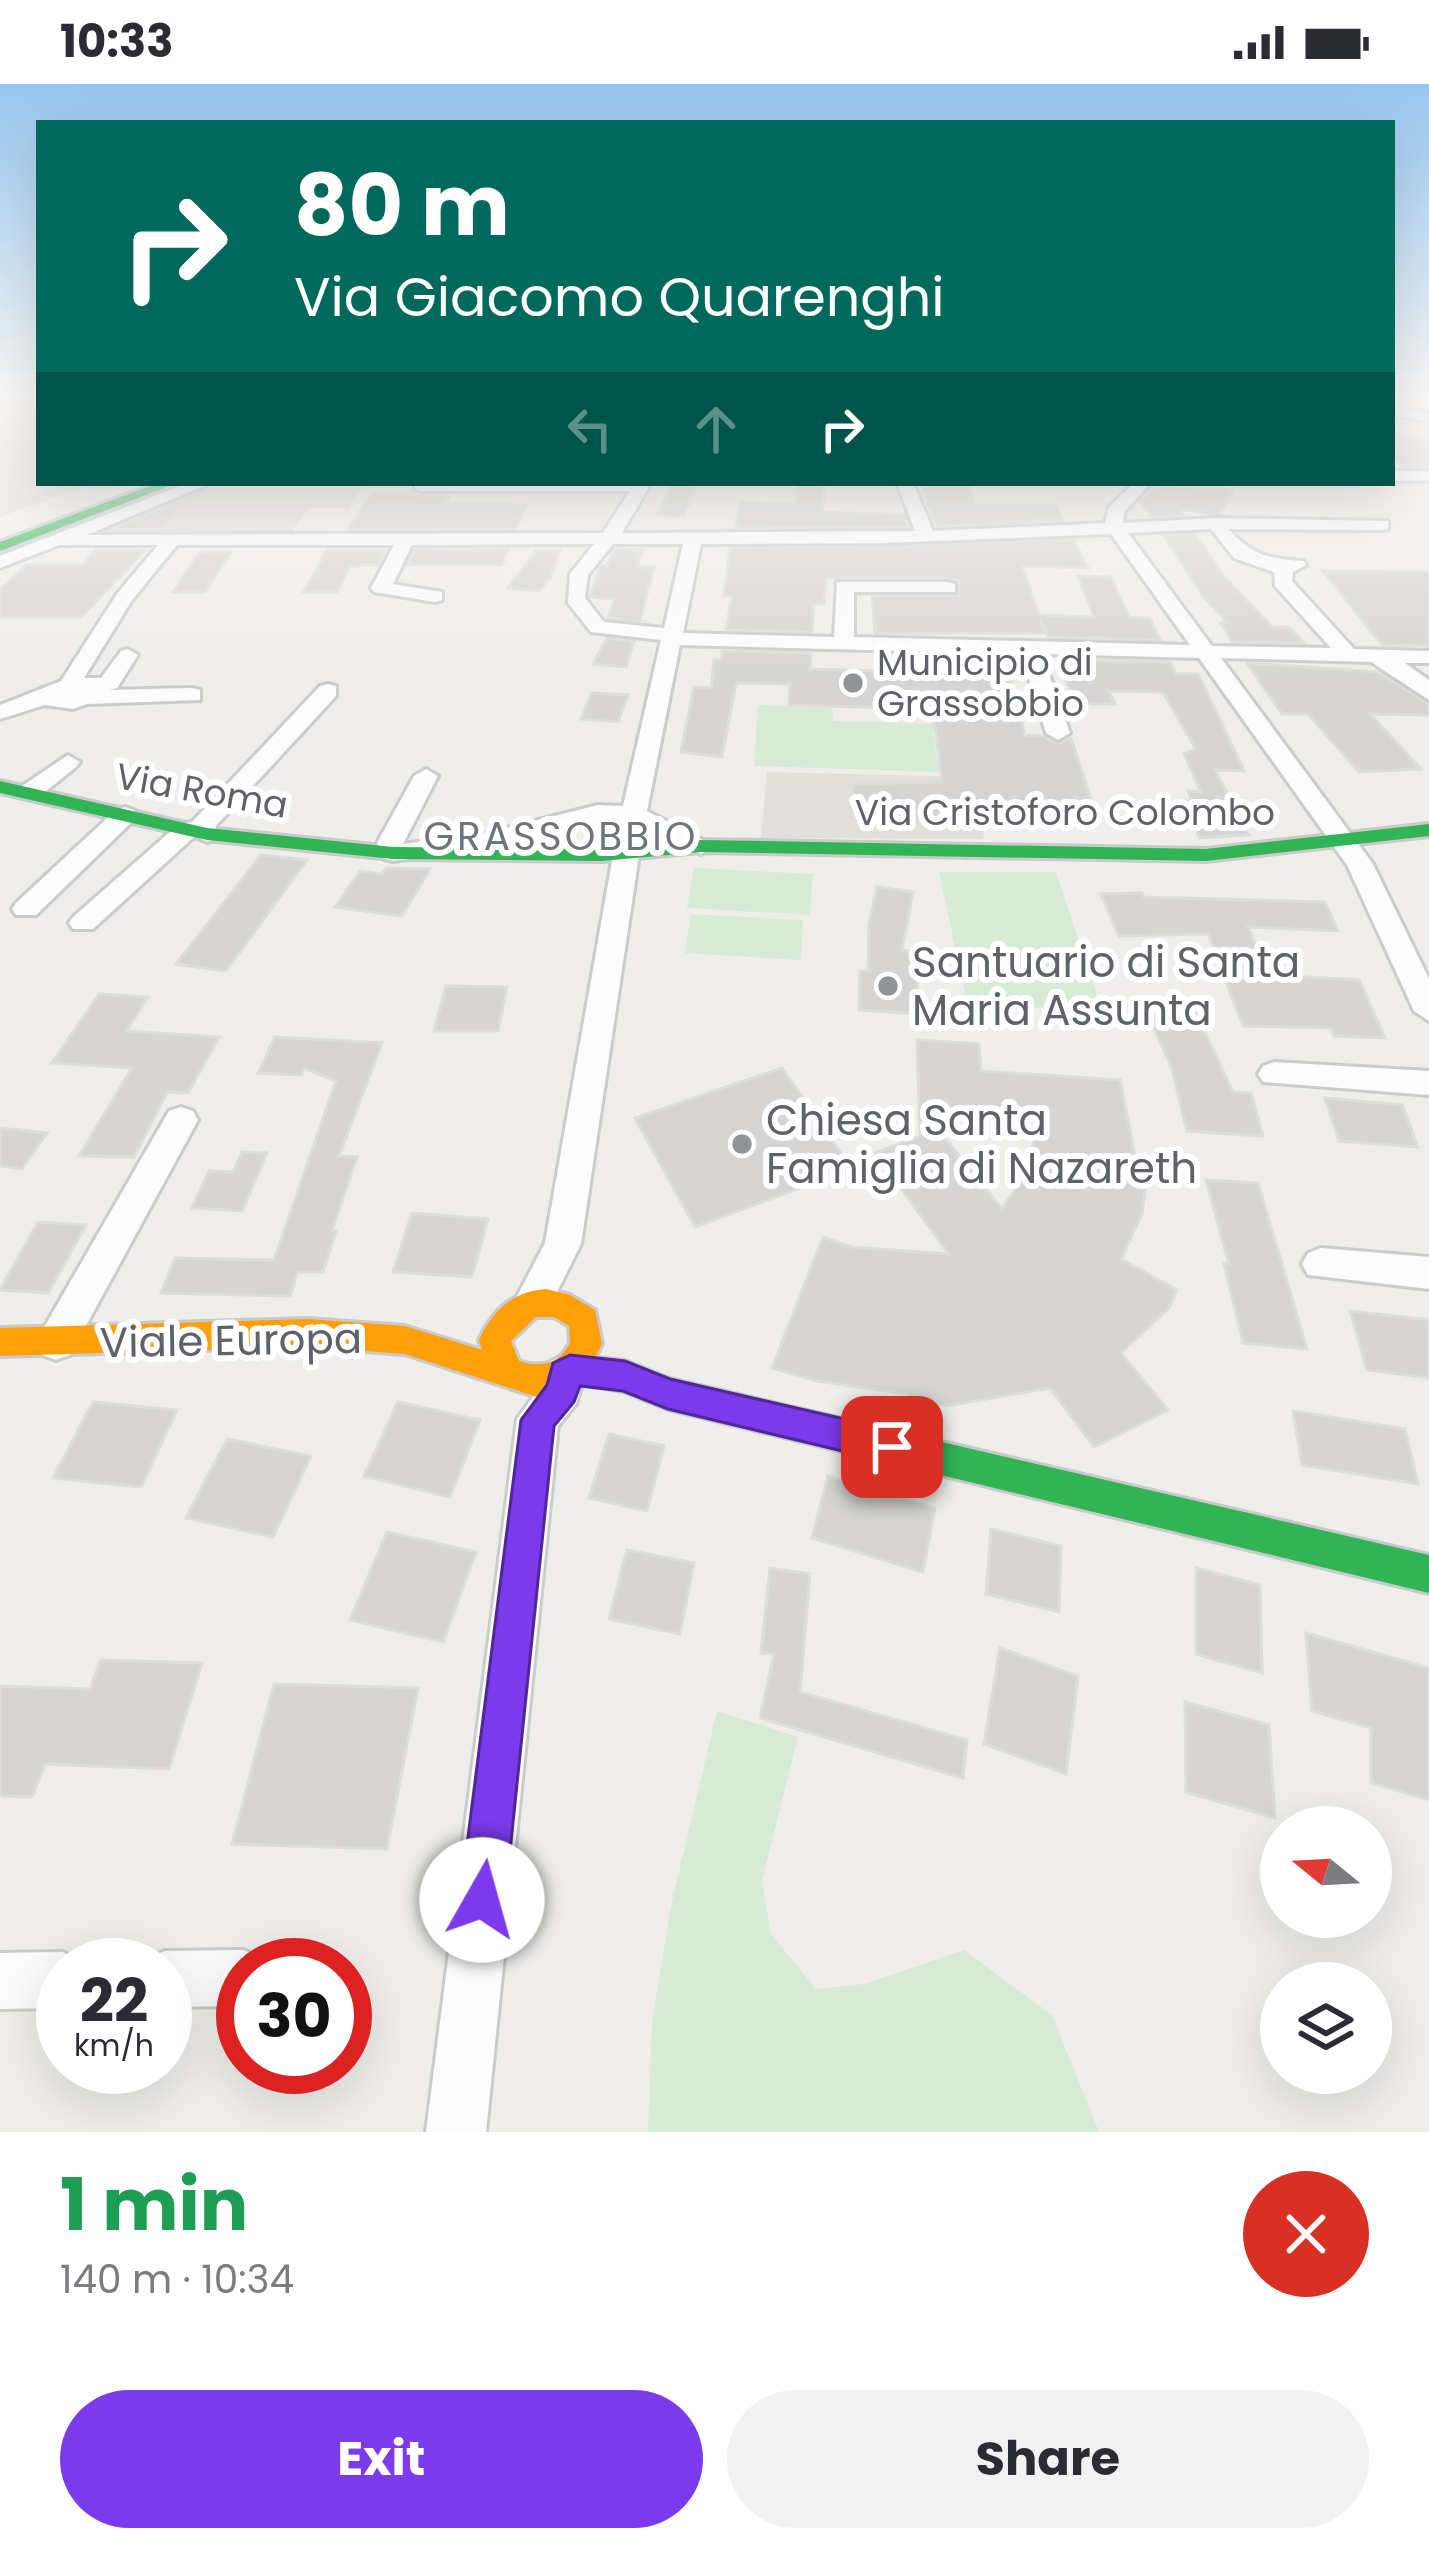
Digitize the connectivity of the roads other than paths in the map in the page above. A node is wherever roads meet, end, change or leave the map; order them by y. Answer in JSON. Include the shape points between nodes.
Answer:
{"nodes":[{"id":1,"x":109,"y":491,"type":"edge"},
{"id":2,"x":150,"y":491,"type":"edge"},
{"id":3,"x":184,"y":491,"type":"edge"},
{"id":4,"x":638,"y":491,"type":"edge"},
{"id":5,"x":908,"y":491,"type":"edge"},
{"id":6,"x":1136,"y":491,"type":"edge"},
{"id":7,"x":1215,"y":524,"type":"junction"},
{"id":8,"x":1382,"y":525,"type":"dead end"},
{"id":9,"x":1114,"y":526,"type":"junction"},
{"id":10,"x":0,"y":531,"type":"edge"},
{"id":11,"x":67,"y":536,"type":"junction"},
{"id":12,"x":926,"y":536,"type":"junction"},
{"id":13,"x":173,"y":538,"type":"junction"},
{"id":14,"x":406,"y":538,"type":"junction"},
{"id":15,"x":604,"y":539,"type":"junction"},
{"id":16,"x":693,"y":539,"type":"junction"},
{"id":17,"x":0,"y":547,"type":"edge"},
{"id":18,"x":0,"y":562,"type":"edge"},
{"id":19,"x":948,"y":588,"type":"dead end"},
{"id":20,"x":435,"y":596,"type":"dead end"},
{"id":21,"x":673,"y":637,"type":"junction"},
{"id":22,"x":844,"y":645,"type":"junction"},
{"id":23,"x":1030,"y":650,"type":"junction"},
{"id":24,"x":1207,"y":654,"type":"junction"},
{"id":25,"x":128,"y":655,"type":"dead end"},
{"id":26,"x":1362,"y":657,"type":"junction"},
{"id":27,"x":1429,"y":657,"type":"edge"},
{"id":28,"x":83,"y":690,"type":"junction"},
{"id":29,"x":328,"y":691,"type":"dead end"},
{"id":30,"x":1429,"y":694,"type":"edge"},
{"id":31,"x":192,"y":695,"type":"dead end"},
{"id":32,"x":0,"y":712,"type":"edge"},
{"id":33,"x":1058,"y":733,"type":"dead end"},
{"id":34,"x":68,"y":762,"type":"dead end"},
{"id":35,"x":426,"y":776,"type":"dead end"},
{"id":36,"x":0,"y":788,"type":"edge"},
{"id":37,"x":31,"y":790,"type":"junction"},
{"id":38,"x":633,"y":814,"type":"junction"},
{"id":39,"x":125,"y":815,"type":"junction"},
{"id":40,"x":1429,"y":830,"type":"edge"},
{"id":41,"x":198,"y":832,"type":"junction"},
{"id":42,"x":1343,"y":842,"type":"junction"},
{"id":43,"x":701,"y":846,"type":"junction"},
{"id":44,"x":393,"y":853,"type":"junction"},
{"id":45,"x":624,"y":854,"type":"junction"},
{"id":46,"x":26,"y":909,"type":"dead end"},
{"id":47,"x":83,"y":923,"type":"dead end"},
{"id":48,"x":1429,"y":1011,"type":"edge"},
{"id":49,"x":1274,"y":1074,"type":"dead end"},
{"id":50,"x":1429,"y":1083,"type":"edge"},
{"id":51,"x":181,"y":1120,"type":"dead end"},
{"id":52,"x":1321,"y":1264,"type":"dead end"},
{"id":53,"x":1429,"y":1274,"type":"edge"},
{"id":54,"x":519,"y":1310,"type":"junction"},
{"id":55,"x":587,"y":1330,"type":"junction"},
{"id":56,"x":405,"y":1340,"type":"junction"},
{"id":57,"x":0,"y":1342,"type":"edge"},
{"id":58,"x":56,"y":1343,"type":"junction"},
{"id":59,"x":567,"y":1372,"type":"junction"},
{"id":60,"x":625,"y":1376,"type":"junction"},
{"id":61,"x":519,"y":1388,"type":"junction"},
{"id":62,"x":1429,"y":1574,"type":"edge"},
{"id":63,"x":36,"y":1980,"type":"edge"},
{"id":64,"x":0,"y":1981,"type":"edge"},
{"id":65,"x":455,"y":2132,"type":"edge"}],
"edges":[{"from":1,"to":10,"type":"main road"},
{"from":2,"to":17,"type":"main road"},
{"from":3,"to":11,"type":"street"},
{"from":4,"to":15,"type":"street"},
{"from":5,"to":12,"type":"street"},
{"from":6,"to":9,"type":"street","via":[[1115,512]]},
{"from":7,"to":8,"type":"street"},
{"from":7,"to":9,"type":"street"},
{"from":7,"to":26,"type":"street","via":[[1240,554],[1290,567],[1282,582]]},
{"from":9,"to":12,"type":"street"},
{"from":9,"to":24,"type":"street"},
{"from":11,"to":13,"type":"street"},
{"from":11,"to":18,"type":"street"},
{"from":12,"to":16,"type":"street"},
{"from":13,"to":14,"type":"street"},
{"from":13,"to":28,"type":"street","via":[[124,598]]},
{"from":14,"to":15,"type":"street"},
{"from":14,"to":20,"type":"street","via":[[381,588]]},
{"from":15,"to":16,"type":"street"},
{"from":15,"to":21,"type":"street","via":[[579,574],[574,599],[583,612],[598,628]]},
{"from":16,"to":21,"type":"street"},
{"from":19,"to":22,"type":"street","via":[[844,586]]},
{"from":21,"to":22,"type":"street"},
{"from":21,"to":38,"type":"street"},
{"from":22,"to":23,"type":"street"},
{"from":23,"to":24,"type":"street"},
{"from":23,"to":33,"type":"street"},
{"from":24,"to":26,"type":"street"},
{"from":24,"to":42,"type":"street"},
{"from":25,"to":28,"type":"street","via":[[109,683]]},
{"from":26,"to":27,"type":"street"},
{"from":26,"to":30,"type":"street","via":[[1398,665]]},
{"from":28,"to":31,"type":"street"},
{"from":28,"to":32,"type":"street"},
{"from":29,"to":41,"type":"street"},
{"from":34,"to":37,"type":"street"},
{"from":35,"to":44,"type":"street","via":[[390,843]]},
{"from":36,"to":37,"type":"main road","name":"Via Roma"},
{"from":37,"to":39,"type":"main road","name":"Via Roma"},
{"from":38,"to":43,"type":"street","name":"Via Cristoforo Colombo"},
{"from":38,"to":44,"type":"street","name":"Via Roma","via":[[598,813],[491,840]]},
{"from":38,"to":45,"type":"street"},
{"from":39,"to":41,"type":"main road","name":"Via Roma"},
{"from":39,"to":46,"type":"street"},
{"from":40,"to":42,"type":"main road","name":"Via Cristoforo Colombo"},
{"from":41,"to":44,"type":"main road","name":"Via Roma"},
{"from":41,"to":47,"type":"street"},
{"from":42,"to":43,"type":"main road","name":"Via Cristoforo Colombo","via":[[1207,855]]},
{"from":42,"to":48,"type":"street"},
{"from":43,"to":45,"type":"main road","name":"Via Cristoforo Colombo"},
{"from":44,"to":45,"type":"main road","name":"Via Roma"},
{"from":45,"to":54,"type":"street","via":[[563,1244]]},
{"from":49,"to":50,"type":"street"},
{"from":51,"to":58,"type":"street","name":"Viale Europa"},
{"from":52,"to":53,"type":"street"},
{"from":54,"to":55,"type":"main road","via":[[567,1304]]},
{"from":54,"to":56,"type":"main road","name":"Viale Europa"},
{"from":54,"to":61,"type":"main road","via":[[495,1340]]},
{"from":55,"to":59,"type":"main road","via":[[584,1354]]},
{"from":55,"to":60,"type":"main road"},
{"from":56,"to":58,"type":"main road","name":"Viale Europa","via":[[308,1334]]},
{"from":56,"to":61,"type":"main road","name":"Viale Europa"},
{"from":57,"to":58,"type":"main road","name":"Viale Europa"},
{"from":59,"to":60,"type":"main road"},
{"from":59,"to":61,"type":"street","via":[[562,1391]]},
{"from":60,"to":62,"type":"main road","via":[[668,1394]]},
{"from":61,"to":65,"type":"street"},
{"from":63,"to":64,"type":"street"}]}
